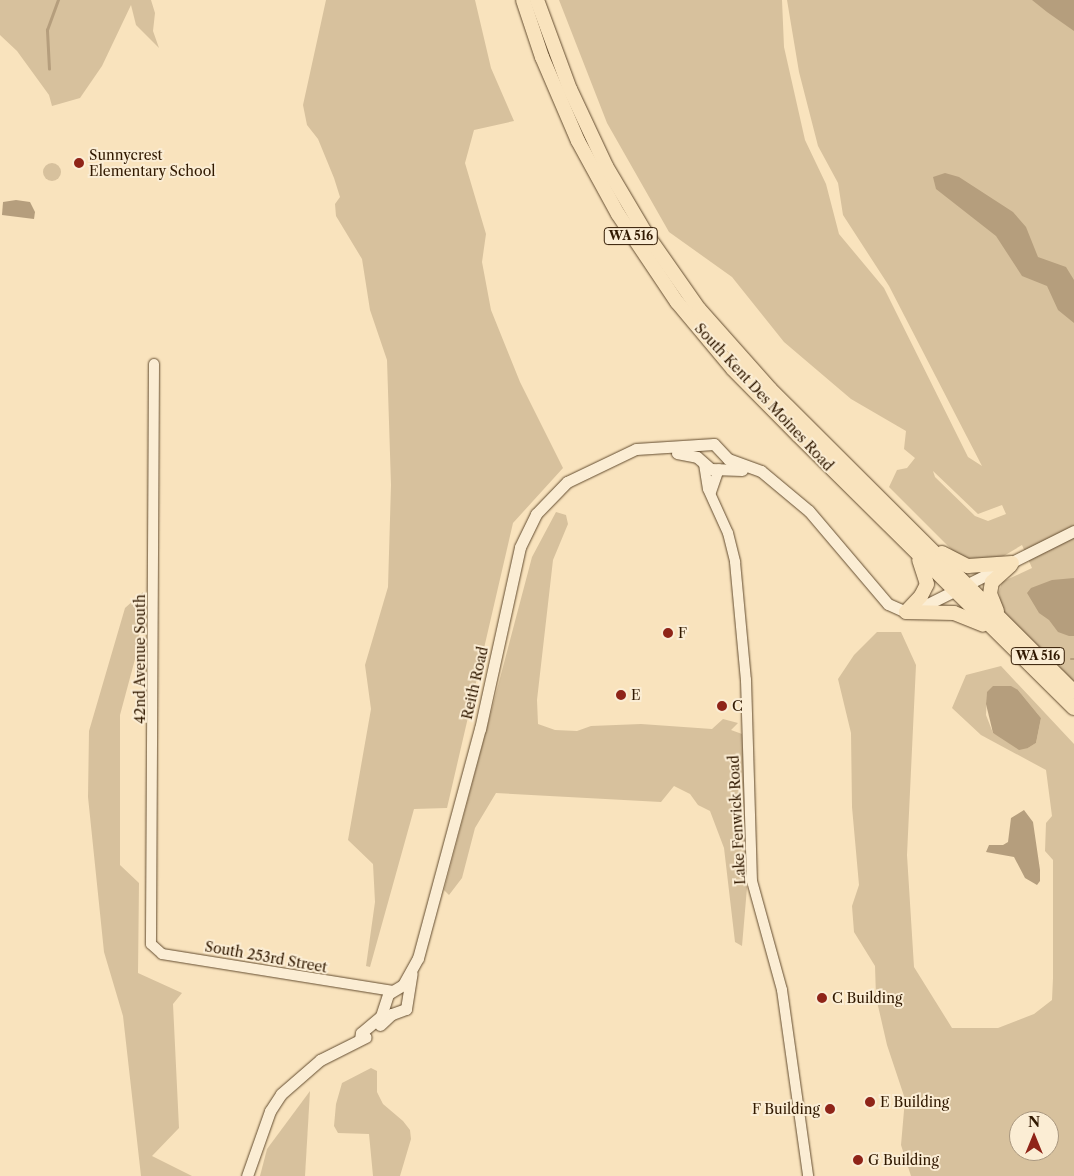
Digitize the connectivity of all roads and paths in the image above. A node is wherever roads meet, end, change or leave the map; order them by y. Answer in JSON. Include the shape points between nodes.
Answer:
{"nodes":[{"id":1,"x":523,"y":0,"type":"edge"},
{"id":2,"x":537,"y":0,"type":"edge"},
{"id":3,"x":154,"y":364,"type":"dead end"},
{"id":4,"x":724,"y":455,"type":"junction"},
{"id":5,"x":702,"y":457,"type":"junction"},
{"id":6,"x":721,"y":469,"type":"junction"},
{"id":7,"x":766,"y":476,"type":"junction"},
{"id":8,"x":710,"y":492,"type":"junction"},
{"id":9,"x":1074,"y":531,"type":"edge"},
{"id":10,"x":918,"y":546,"type":"junction"},
{"id":11,"x":1012,"y":564,"type":"junction"},
{"id":12,"x":961,"y":588,"type":"junction"},
{"id":13,"x":906,"y":612,"type":"junction"},
{"id":14,"x":1003,"y":620,"type":"junction"},
{"id":15,"x":990,"y":628,"type":"junction"},
{"id":16,"x":1074,"y":692,"type":"edge"},
{"id":17,"x":1074,"y":708,"type":"edge"},
{"id":18,"x":157,"y":951,"type":"joint"},
{"id":19,"x":412,"y":972,"type":"junction"},
{"id":20,"x":371,"y":990,"type":"junction"},
{"id":21,"x":396,"y":990,"type":"junction"},
{"id":22,"x":408,"y":1000,"type":"junction"},
{"id":23,"x":385,"y":1004,"type":"junction"},
{"id":24,"x":395,"y":1013,"type":"junction"},
{"id":25,"x":360,"y":1039,"type":"junction"},
{"id":26,"x":247,"y":1176,"type":"edge"},
{"id":27,"x":808,"y":1176,"type":"edge"}],
"edges":[{"from":1,"to":10,"type":"highway","name":"South Kent Des Moines Road","number":"WA 516","via":[[542,57],[578,140],[618,214],[663,283],[733,369]]},
{"from":2,"to":10,"type":"highway","name":"South Kent Des Moines Road","number":"WA 516","via":[[584,123],[631,210],[675,277],[735,352]]},
{"from":3,"to":18,"type":"street","name":"42nd Avenue South","via":[[151,940]]},
{"from":4,"to":5,"type":"main road","name":"Reith Road","via":[[714,444],[708,443]]},
{"from":4,"to":6,"type":"main road"},
{"from":4,"to":7,"type":"main road","name":"Reith Road"},
{"from":5,"to":6,"type":"main road","name":"Reith Road","via":[[711,469]]},
{"from":5,"to":8,"type":"street","name":"Lake Fenwick Road"},
{"from":5,"to":19,"type":"main road","name":"Reith Road","via":[[648,448],[593,467],[567,482],[550,497],[527,530],[520,547],[480,729]]},
{"from":6,"to":7,"type":"main road","name":"Reith Road"},
{"from":6,"to":8,"type":"street"},
{"from":7,"to":13,"type":"main road","name":"Reith Road","via":[[808,511],[888,604]]},
{"from":8,"to":27,"type":"street","name":"Lake Fenwick Road","via":[[735,562],[746,680],[752,881],[775,962],[788,1026]]},
{"from":9,"to":11,"type":"main road"},
{"from":10,"to":11,"type":"highway","via":[[962,565],[982,568]]},
{"from":10,"to":12,"type":"highway","name":"South Kent Des Moines Road","number":"WA 516"},
{"from":10,"to":13,"type":"highway","via":[[927,584],[922,596]]},
{"from":11,"to":12,"type":"main road"},
{"from":11,"to":14,"type":"highway","via":[[990,587],[992,601]]},
{"from":12,"to":13,"type":"main road"},
{"from":12,"to":14,"type":"highway","name":"South Kent Des Moines Road","number":"WA 516"},
{"from":12,"to":15,"type":"highway","name":"South Kent Des Moines Road","number":"WA 516"},
{"from":13,"to":15,"type":"highway","via":[[954,613]]},
{"from":14,"to":16,"type":"highway","name":"South Kent Des Moines Road","number":"WA 516"},
{"from":15,"to":17,"type":"highway","name":"South Kent Des Moines Road","number":"WA 516"},
{"from":18,"to":20,"type":"street","name":"South 253rd Street"},
{"from":19,"to":21,"type":"main road","name":"Reith Road"},
{"from":19,"to":22,"type":"main road","name":"Reith Road"},
{"from":20,"to":21,"type":"street","name":"South 253rd Street"},
{"from":20,"to":23,"type":"street"},
{"from":21,"to":22,"type":"main road","via":[[406,992]]},
{"from":21,"to":23,"type":"main road"},
{"from":22,"to":24,"type":"main road","via":[[404,1012]]},
{"from":23,"to":24,"type":"main road","via":[[387,1010]]},
{"from":23,"to":25,"type":"main road","via":[[381,1016],[362,1033]]},
{"from":24,"to":25,"type":"main road"},
{"from":25,"to":26,"type":"main road","via":[[308,1068],[281,1094],[270,1111]]}]}
